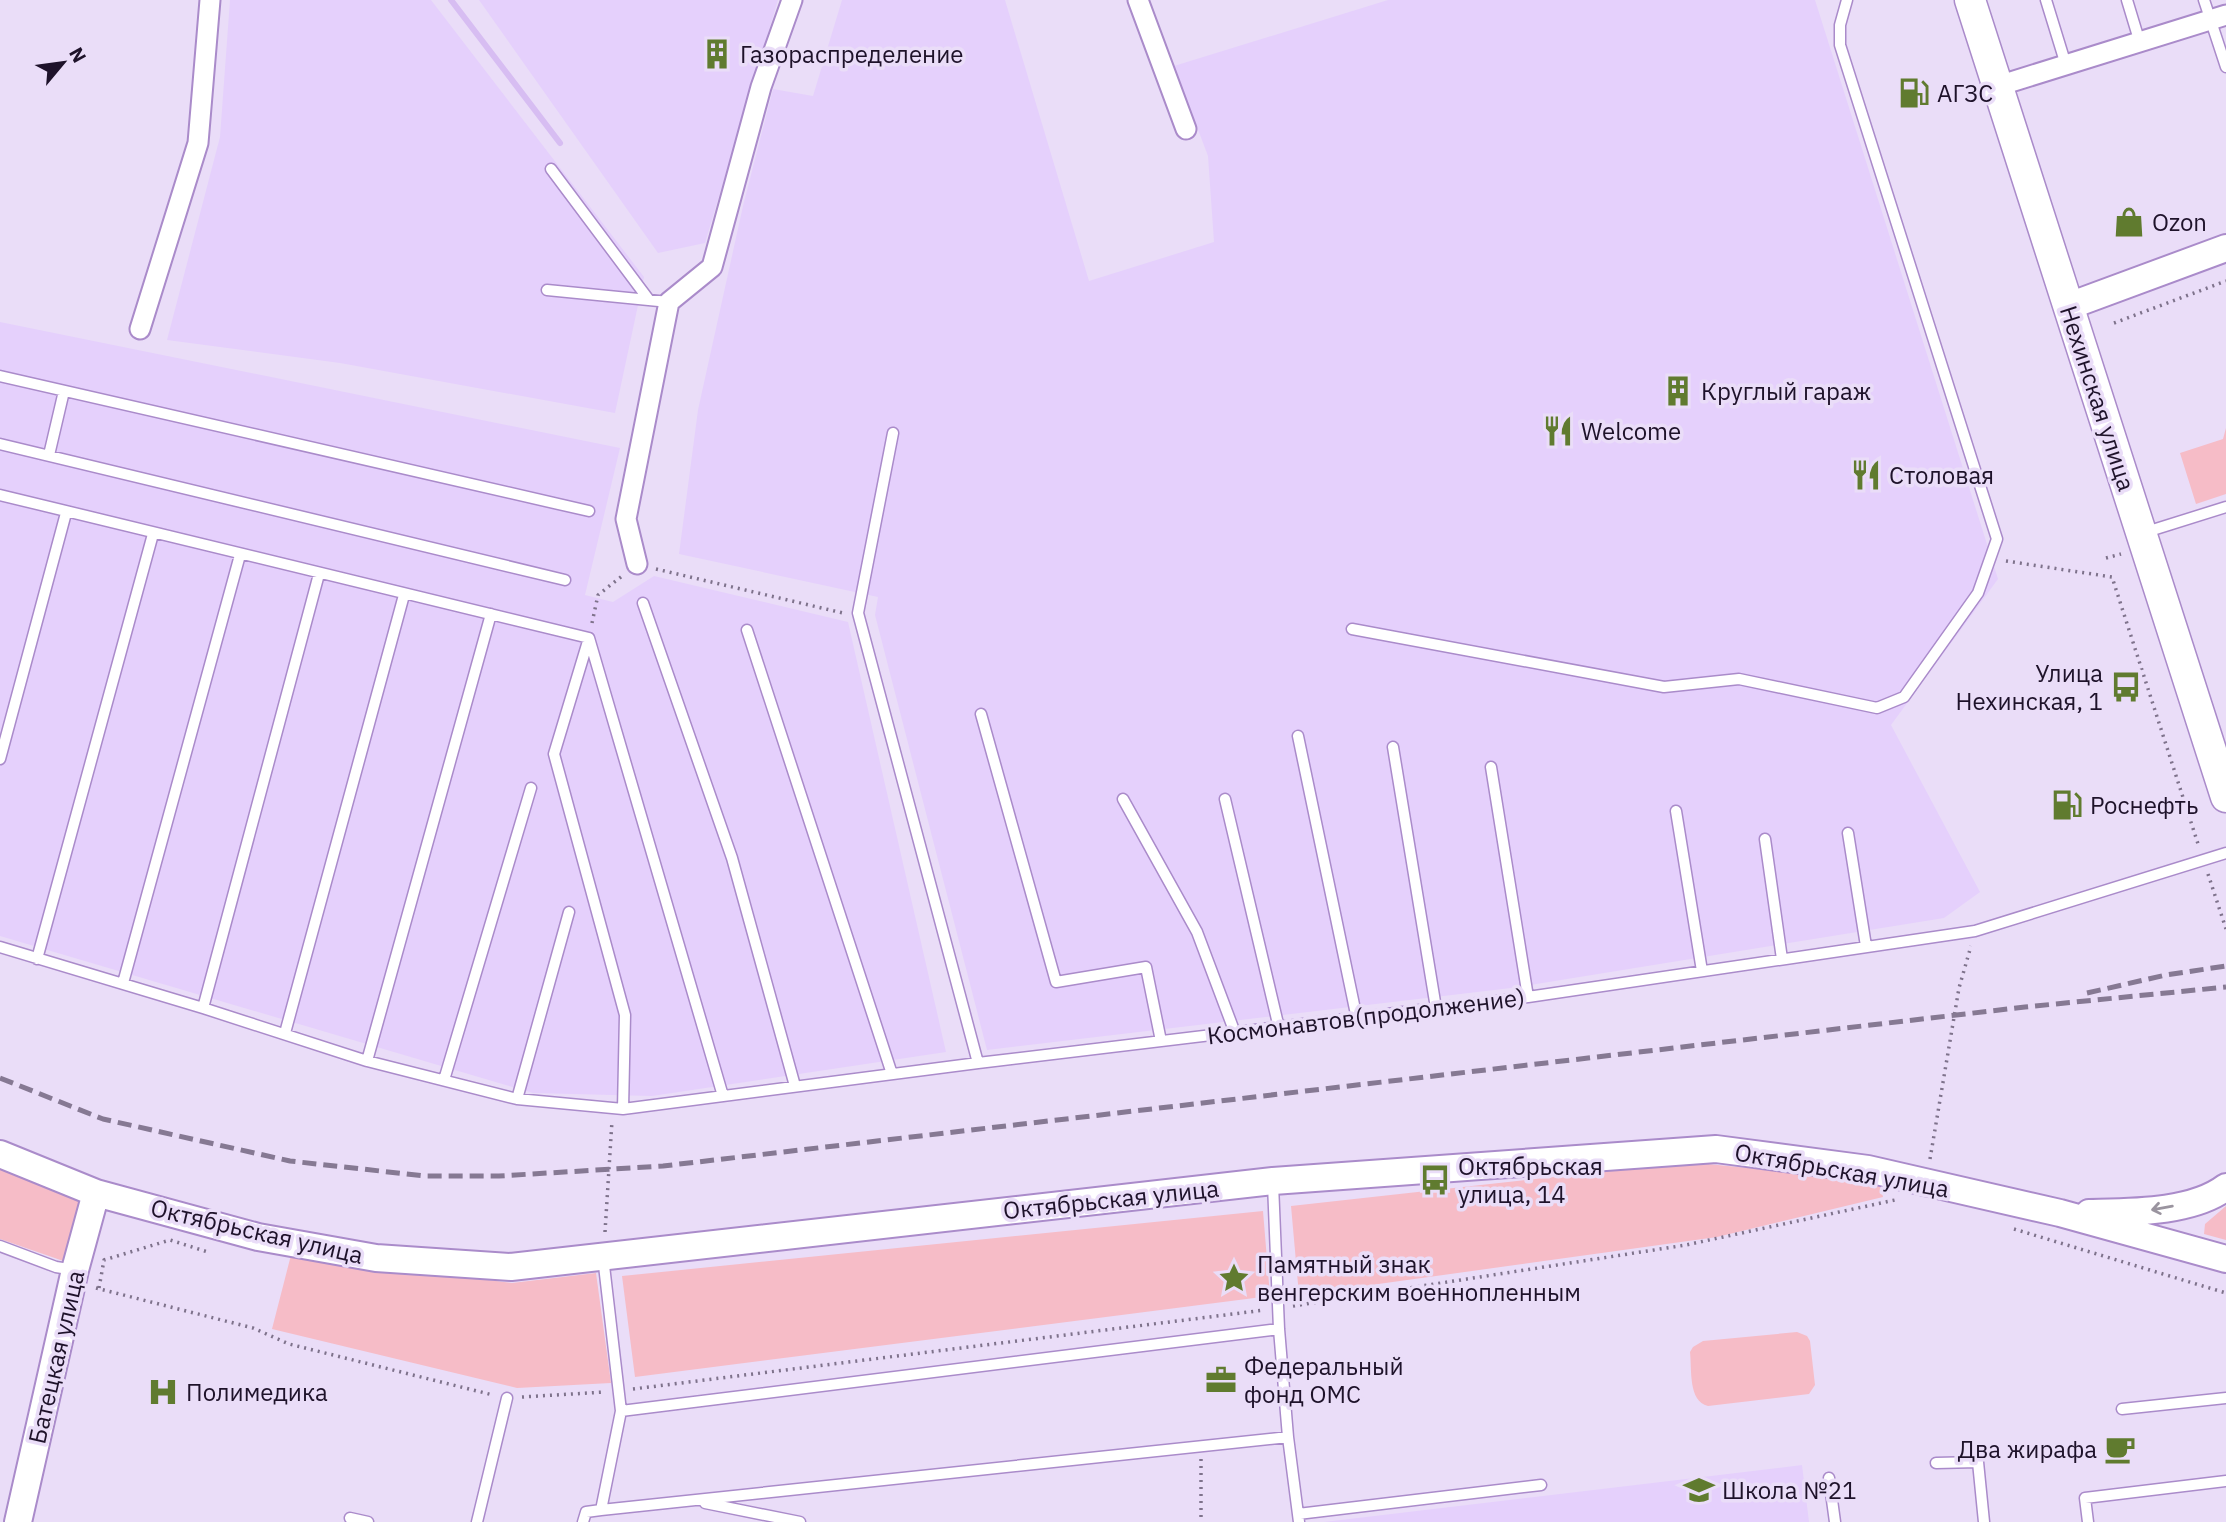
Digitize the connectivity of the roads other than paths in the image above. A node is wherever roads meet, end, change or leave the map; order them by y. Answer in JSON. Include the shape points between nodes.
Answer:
{"nodes":[{"id":1,"x":210,"y":0,"type":"edge"},
{"id":2,"x":792,"y":0,"type":"edge"},
{"id":3,"x":1138,"y":0,"type":"edge"},
{"id":4,"x":1847,"y":0,"type":"edge"},
{"id":5,"x":1970,"y":0,"type":"edge"},
{"id":6,"x":2046,"y":0,"type":"edge"},
{"id":7,"x":2127,"y":0,"type":"edge"},
{"id":8,"x":2204,"y":0,"type":"edge"},
{"id":9,"x":2218,"y":17,"type":"edge"},
{"id":10,"x":2140,"y":43,"type":"junction"},
{"id":11,"x":2067,"y":65,"type":"junction"},
{"id":12,"x":2226,"y":67,"type":"edge"},
{"id":13,"x":1998,"y":86,"type":"junction"},
{"id":14,"x":1186,"y":129,"type":"dead end"},
{"id":15,"x":551,"y":169,"type":"dead end"},
{"id":16,"x":2226,"y":248,"type":"edge"},
{"id":17,"x":547,"y":290,"type":"dead end"},
{"id":18,"x":659,"y":301,"type":"junction"},
{"id":19,"x":2069,"y":306,"type":"junction"},
{"id":20,"x":140,"y":329,"type":"dead end"},
{"id":21,"x":0,"y":376,"type":"edge"},
{"id":22,"x":64,"y":391,"type":"junction"},
{"id":23,"x":893,"y":433,"type":"dead end"},
{"id":24,"x":0,"y":444,"type":"edge"},
{"id":25,"x":49,"y":455,"type":"junction"},
{"id":26,"x":0,"y":495,"type":"edge"},
{"id":27,"x":2226,"y":506,"type":"edge"},
{"id":28,"x":589,"y":511,"type":"dead end"},
{"id":29,"x":66,"y":513,"type":"junction"},
{"id":30,"x":153,"y":534,"type":"junction"},
{"id":31,"x":2141,"y":534,"type":"junction"},
{"id":32,"x":240,"y":555,"type":"junction"},
{"id":33,"x":637,"y":564,"type":"road end"},
{"id":34,"x":319,"y":574,"type":"junction"},
{"id":35,"x":565,"y":580,"type":"dead end"},
{"id":36,"x":404,"y":595,"type":"junction"},
{"id":37,"x":643,"y":603,"type":"dead end"},
{"id":38,"x":491,"y":614,"type":"junction"},
{"id":39,"x":1352,"y":629,"type":"dead end"},
{"id":40,"x":747,"y":630,"type":"dead end"},
{"id":41,"x":589,"y":638,"type":"junction"},
{"id":42,"x":981,"y":714,"type":"dead end"},
{"id":43,"x":1298,"y":736,"type":"dead end"},
{"id":44,"x":1393,"y":747,"type":"dead end"},
{"id":45,"x":0,"y":760,"type":"edge"},
{"id":46,"x":1492,"y":767,"type":"dead end"},
{"id":47,"x":531,"y":788,"type":"dead end"},
{"id":48,"x":2226,"y":797,"type":"edge"},
{"id":49,"x":1123,"y":799,"type":"dead end"},
{"id":50,"x":1225,"y":799,"type":"dead end"},
{"id":51,"x":1676,"y":811,"type":"dead end"},
{"id":52,"x":1848,"y":832,"type":"dead end"},
{"id":53,"x":1765,"y":839,"type":"dead end"},
{"id":54,"x":2226,"y":853,"type":"edge"},
{"id":55,"x":569,"y":912,"type":"dead end"},
{"id":56,"x":1866,"y":946,"type":"junction"},
{"id":57,"x":0,"y":947,"type":"edge"},
{"id":58,"x":1782,"y":958,"type":"junction"},
{"id":59,"x":37,"y":959,"type":"junction"},
{"id":60,"x":1702,"y":971,"type":"junction"},
{"id":61,"x":123,"y":983,"type":"junction"},
{"id":62,"x":1528,"y":996,"type":"junction"},
{"id":63,"x":203,"y":1008,"type":"junction"},
{"id":64,"x":1437,"y":1009,"type":"junction"},
{"id":65,"x":1357,"y":1019,"type":"junction"},
{"id":66,"x":1279,"y":1028,"type":"junction"},
{"id":67,"x":285,"y":1033,"type":"junction"},
{"id":68,"x":1235,"y":1033,"type":"junction"},
{"id":69,"x":1161,"y":1041,"type":"junction"},
{"id":70,"x":367,"y":1061,"type":"junction"},
{"id":71,"x":978,"y":1062,"type":"junction"},
{"id":72,"x":892,"y":1074,"type":"junction"},
{"id":73,"x":444,"y":1080,"type":"junction"},
{"id":74,"x":795,"y":1086,"type":"junction"},
{"id":75,"x":723,"y":1096,"type":"junction"},
{"id":76,"x":517,"y":1099,"type":"junction"},
{"id":77,"x":618,"y":1109,"type":"junction"},
{"id":78,"x":0,"y":1154,"type":"edge"},
{"id":79,"x":1273,"y":1181,"type":"junction"},
{"id":80,"x":2226,"y":1187,"type":"edge"},
{"id":81,"x":96,"y":1192,"type":"junction"},
{"id":82,"x":2060,"y":1213,"type":"junction"},
{"id":83,"x":0,"y":1246,"type":"edge"},
{"id":84,"x":603,"y":1256,"type":"junction"},
{"id":85,"x":2226,"y":1259,"type":"edge"},
{"id":86,"x":75,"y":1270,"type":"junction"},
{"id":87,"x":1279,"y":1329,"type":"junction"},
{"id":88,"x":507,"y":1398,"type":"road end"},
{"id":89,"x":2226,"y":1398,"type":"edge"},
{"id":90,"x":2122,"y":1409,"type":"dead end"},
{"id":91,"x":621,"y":1411,"type":"junction"},
{"id":92,"x":1288,"y":1437,"type":"junction"},
{"id":93,"x":1936,"y":1463,"type":"dead end"},
{"id":94,"x":1829,"y":1478,"type":"dead end"},
{"id":95,"x":2226,"y":1481,"type":"edge"},
{"id":96,"x":1541,"y":1485,"type":"dead end"},
{"id":97,"x":694,"y":1501,"type":"junction"},
{"id":98,"x":601,"y":1510,"type":"junction"},
{"id":99,"x":350,"y":1518,"type":"dead end"},
{"id":100,"x":1298,"y":1518,"type":"edge"},
{"id":101,"x":18,"y":1522,"type":"edge"},
{"id":102,"x":368,"y":1522,"type":"edge"},
{"id":103,"x":477,"y":1522,"type":"edge"},
{"id":104,"x":583,"y":1522,"type":"edge"},
{"id":105,"x":800,"y":1522,"type":"edge"},
{"id":106,"x":1835,"y":1522,"type":"edge"},
{"id":107,"x":1984,"y":1522,"type":"edge"},
{"id":108,"x":2088,"y":1522,"type":"edge"}],
"edges":[{"from":1,"to":20,"type":"street","via":[[198,142]]},
{"from":2,"to":18,"type":"street","via":[[761,87],[712,267]]},
{"from":3,"to":14,"type":"street"},
{"from":4,"to":39,"type":"lane","via":[[1840,45],[1997,539],[1978,593],[1904,697],[1877,708],[1739,679],[1664,687]]},
{"from":5,"to":13,"type":"main road","name":"Нехинская улица"},
{"from":6,"to":11,"type":"lane"},
{"from":7,"to":10,"type":"lane"},
{"from":8,"to":9,"type":"lane"},
{"from":9,"to":10,"type":"street"},
{"from":9,"to":12,"type":"lane"},
{"from":10,"to":11,"type":"street"},
{"from":11,"to":13,"type":"street"},
{"from":13,"to":19,"type":"main road","name":"Нехинская улица"},
{"from":15,"to":18,"type":"lane"},
{"from":16,"to":19,"type":"main road"},
{"from":17,"to":18,"type":"lane"},
{"from":18,"to":33,"type":"street","via":[[626,519]]},
{"from":19,"to":31,"type":"main road","name":"Нехинская улица"},
{"from":21,"to":22,"type":"lane"},
{"from":22,"to":25,"type":"lane"},
{"from":22,"to":28,"type":"lane"},
{"from":23,"to":71,"type":"lane","via":[[859,616]]},
{"from":24,"to":25,"type":"lane"},
{"from":25,"to":35,"type":"lane"},
{"from":26,"to":29,"type":"lane"},
{"from":27,"to":31,"type":"lane"},
{"from":29,"to":30,"type":"lane"},
{"from":29,"to":45,"type":"lane"},
{"from":30,"to":32,"type":"lane"},
{"from":30,"to":59,"type":"lane"},
{"from":31,"to":48,"type":"main road","name":"Нехинская улица"},
{"from":32,"to":34,"type":"lane"},
{"from":32,"to":61,"type":"lane"},
{"from":34,"to":36,"type":"lane"},
{"from":34,"to":63,"type":"lane"},
{"from":36,"to":38,"type":"lane"},
{"from":36,"to":67,"type":"lane"},
{"from":37,"to":74,"type":"lane","via":[[732,858]]},
{"from":38,"to":41,"type":"lane"},
{"from":38,"to":70,"type":"lane"},
{"from":40,"to":72,"type":"lane"},
{"from":41,"to":75,"type":"lane"},
{"from":41,"to":77,"type":"lane","via":[[554,754],[625,1015]]},
{"from":42,"to":69,"type":"lane","via":[[1056,982],[1146,967]]},
{"from":43,"to":65,"type":"lane"},
{"from":44,"to":64,"type":"lane"},
{"from":46,"to":62,"type":"lane"},
{"from":47,"to":73,"type":"lane"},
{"from":49,"to":68,"type":"lane","via":[[1197,932]]},
{"from":50,"to":66,"type":"lane"},
{"from":51,"to":60,"type":"lane"},
{"from":52,"to":56,"type":"lane"},
{"from":53,"to":58,"type":"lane"},
{"from":54,"to":56,"type":"lane","name":"Космонавтов(продолжение)","via":[[1975,931]]},
{"from":55,"to":76,"type":"lane"},
{"from":56,"to":58,"type":"lane","name":"Космонавтов(продолжение)"},
{"from":57,"to":59,"type":"lane","name":"Космонавтов(продолжение)"},
{"from":58,"to":60,"type":"lane","name":"Космонавтов(продолжение)"},
{"from":59,"to":61,"type":"lane","name":"Космонавтов(продолжение)"},
{"from":60,"to":62,"type":"lane","name":"Космонавтов(продолжение)"},
{"from":61,"to":63,"type":"lane","name":"Космонавтов(продолжение)"},
{"from":62,"to":64,"type":"lane","name":"Космонавтов(продолжение)"},
{"from":63,"to":67,"type":"lane","name":"Космонавтов(продолжение)"},
{"from":64,"to":65,"type":"lane","name":"Космонавтов(продолжение)"},
{"from":65,"to":66,"type":"lane","name":"Космонавтов(продолжение)"},
{"from":66,"to":68,"type":"lane","name":"Космонавтов(продолжение)"},
{"from":67,"to":70,"type":"lane","name":"Космонавтов(продолжение)"},
{"from":68,"to":69,"type":"lane","name":"Космонавтов(продолжение)"},
{"from":69,"to":71,"type":"lane","name":"Космонавтов(продолжение)"},
{"from":70,"to":73,"type":"lane","name":"Космонавтов(продолжение)"},
{"from":71,"to":72,"type":"lane","name":"Космонавтов(продолжение)"},
{"from":72,"to":74,"type":"lane","name":"Космонавтов(продолжение)"},
{"from":73,"to":76,"type":"lane","name":"Космонавтов(продолжение)"},
{"from":74,"to":75,"type":"lane","name":"Космонавтов(продолжение)"},
{"from":75,"to":77,"type":"lane","name":"Космонавтов(продолжение)"},
{"from":76,"to":77,"type":"lane","name":"Космонавтов(продолжение)"},
{"from":78,"to":81,"type":"main road","name":"Октябрьская улица"},
{"from":79,"to":82,"type":"main road","name":"Октябрьская улица","via":[[1716,1149],[1868,1169]]},
{"from":79,"to":84,"type":"main road","name":"Октябрьская улица"},
{"from":79,"to":87,"type":"lane"},
{"from":80,"to":82,"type":"main road","one_way":true,"via":[[2192,1203],[2142,1212]]},
{"from":81,"to":84,"type":"main road","name":"Октябрьская улица","via":[[258,1237],[376,1258],[511,1267]]},
{"from":81,"to":86,"type":"main road","name":"Батецкая улица"},
{"from":82,"to":85,"type":"main road","name":"Октябрьская улица"},
{"from":83,"to":86,"type":"lane"},
{"from":84,"to":91,"type":"lane"},
{"from":86,"to":101,"type":"main road","name":"Батецкая улица"},
{"from":87,"to":91,"type":"lane"},
{"from":87,"to":92,"type":"lane"},
{"from":88,"to":103,"type":"lane"},
{"from":89,"to":90,"type":"lane"},
{"from":91,"to":98,"type":"lane"},
{"from":92,"to":97,"type":"lane"},
{"from":92,"to":100,"type":"lane"},
{"from":93,"to":107,"type":"lane","via":[[1978,1462]]},
{"from":94,"to":106,"type":"lane"},
{"from":95,"to":108,"type":"lane","via":[[2085,1499]]},
{"from":96,"to":100,"type":"lane"},
{"from":97,"to":98,"type":"lane"},
{"from":97,"to":105,"type":"lane"},
{"from":98,"to":104,"type":"lane","via":[[586,1512]]},
{"from":99,"to":102,"type":"lane"}]}
